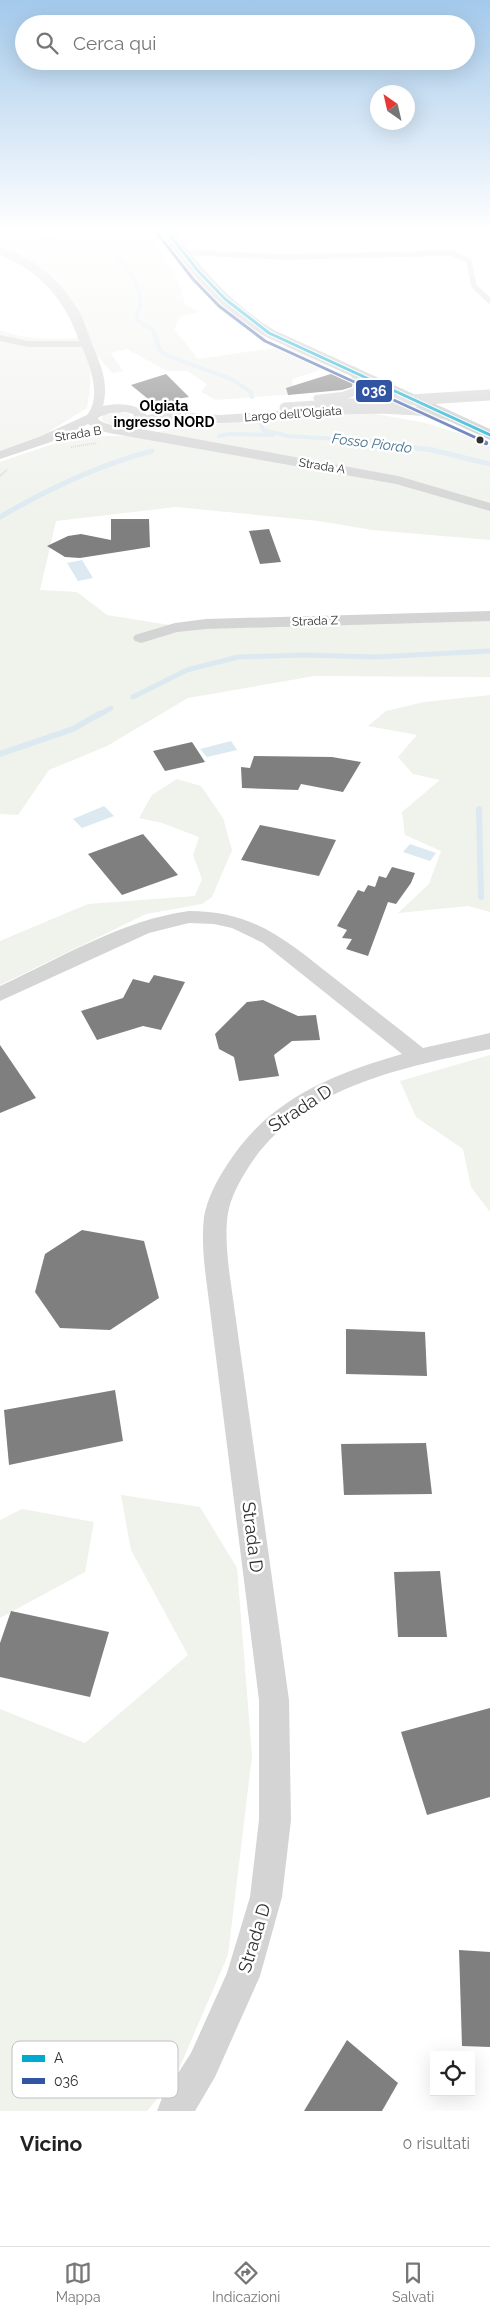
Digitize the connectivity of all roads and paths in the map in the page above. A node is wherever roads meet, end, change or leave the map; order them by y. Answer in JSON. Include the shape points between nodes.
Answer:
{"nodes":[{"id":1,"x":79,"y":327,"type":"edge"},
{"id":2,"x":258,"y":327,"type":"edge"},
{"id":3,"x":0,"y":338,"type":"edge"},
{"id":4,"x":86,"y":344,"type":"junction"},
{"id":5,"x":352,"y":370,"type":"junction"},
{"id":6,"x":100,"y":380,"type":"junction"},
{"id":7,"x":490,"y":395,"type":"edge"},
{"id":8,"x":280,"y":404,"type":"junction"},
{"id":9,"x":192,"y":413,"type":"junction"},
{"id":10,"x":94,"y":415,"type":"junction"},
{"id":11,"x":138,"y":416,"type":"junction"},
{"id":12,"x":452,"y":417,"type":"junction"},
{"id":13,"x":114,"y":429,"type":"junction"},
{"id":14,"x":153,"y":434,"type":"junction"},
{"id":15,"x":490,"y":435,"type":"edge"},
{"id":16,"x":46,"y":439,"type":"junction"},
{"id":17,"x":0,"y":454,"type":"edge"},
{"id":18,"x":490,"y":507,"type":"edge"},
{"id":19,"x":490,"y":616,"type":"edge"},
{"id":20,"x":141,"y":638,"type":"dead end"},
{"id":21,"x":0,"y":994,"type":"edge"},
{"id":22,"x":490,"y":1041,"type":"edge"},
{"id":23,"x":419,"y":1056,"type":"junction"},
{"id":24,"x":174,"y":2111,"type":"edge"}],
"edges":[{"from":1,"to":4,"type":"street"},
{"from":2,"to":5,"type":"main road"},
{"from":3,"to":4,"type":"street","via":[[28,344]]},
{"from":4,"to":6,"type":"street"},
{"from":5,"to":8,"type":"street","name":"Largo dell'Olgiata","via":[[361,385],[352,394]]},
{"from":5,"to":12,"type":"main road"},
{"from":6,"to":10,"type":"street","via":[[100,398]]},
{"from":6,"to":11,"type":"street","name":"Strada A"},
{"from":7,"to":8,"type":"street","bridge":true},
{"from":8,"to":9,"type":"street","name":"Largo dell'Olgiata"},
{"from":9,"to":11,"type":"street","name":"Largo dell'Olgiata"},
{"from":9,"to":12,"type":"street","name":"Largo dell'Olgiata","via":[[214,419],[390,410],[423,411]]},
{"from":10,"to":11,"type":"street","name":"Strada B","via":[[108,408]]},
{"from":10,"to":13,"type":"street","via":[[94,423]]},
{"from":10,"to":16,"type":"street","name":"Strada B"},
{"from":11,"to":13,"type":"street"},
{"from":11,"to":14,"type":"street","name":"Strada A"},
{"from":12,"to":15,"type":"main road"},
{"from":13,"to":14,"type":"street","name":"Strada A"},
{"from":13,"to":16,"type":"street","name":"Strada B"},
{"from":14,"to":18,"type":"street","name":"Strada A","via":[[398,480]]},
{"from":16,"to":17,"type":"street","name":"Strada B"},
{"from":19,"to":20,"type":"street","name":"Strada Z","via":[[195,625]]},
{"from":21,"to":23,"type":"street","via":[[148,926],[169,919],[221,918],[270,938]]},
{"from":22,"to":23,"type":"street","name":"Strada D"},
{"from":23,"to":24,"type":"street","name":"Strada D","via":[[343,1082],[305,1101],[273,1123],[242,1157],[227,1184],[216,1216],[217,1270],[274,1700],[276,1820],[266,1897],[243,1976],[203,2066]]}]}
